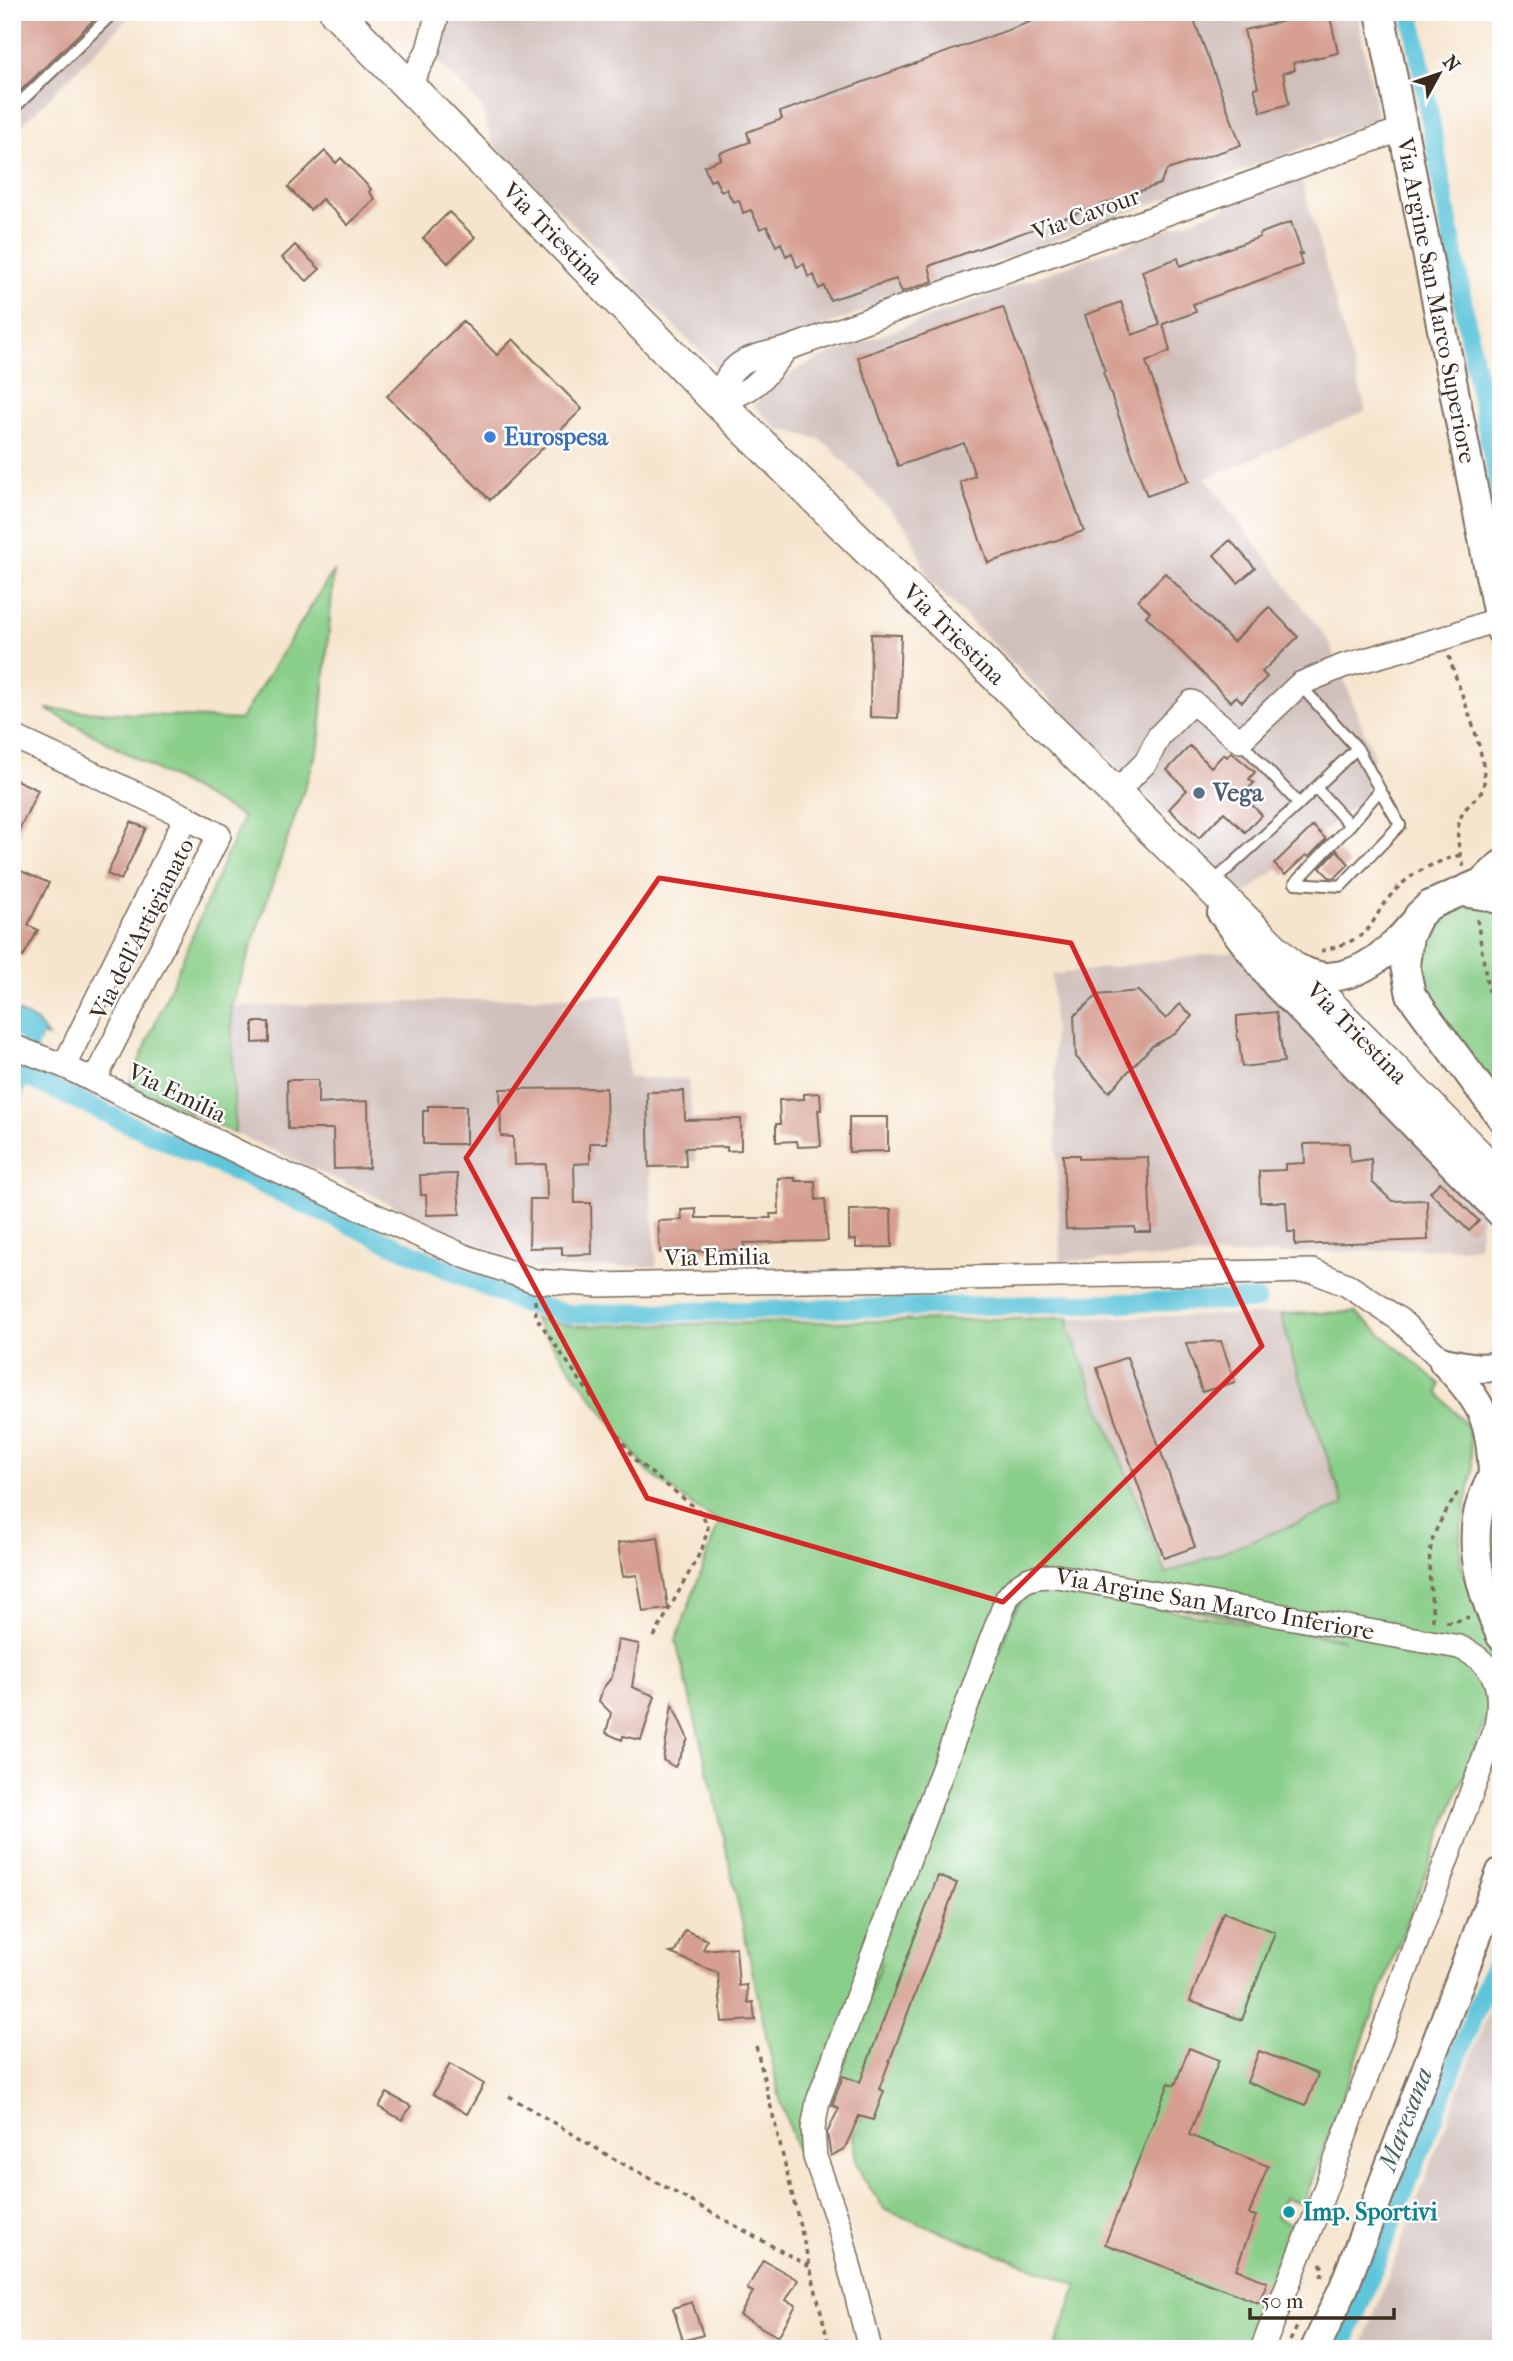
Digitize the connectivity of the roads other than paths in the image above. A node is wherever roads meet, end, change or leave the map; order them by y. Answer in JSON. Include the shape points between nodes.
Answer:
{"nodes":[{"id":1,"x":114,"y":12,"type":"edge"},
{"id":2,"x":336,"y":12,"type":"edge"},
{"id":3,"x":438,"y":12,"type":"edge"},
{"id":4,"x":1380,"y":12,"type":"edge"},
{"id":5,"x":409,"y":86,"type":"junction"},
{"id":6,"x":12,"y":110,"type":"edge"},
{"id":7,"x":1403,"y":129,"type":"junction"},
{"id":8,"x":717,"y":401,"type":"junction"},
{"id":9,"x":1500,"y":625,"type":"edge"},
{"id":10,"x":1300,"y":684,"type":"junction"},
{"id":11,"x":12,"y":736,"type":"edge"},
{"id":12,"x":1240,"y":741,"type":"junction"},
{"id":13,"x":1357,"y":748,"type":"junction"},
{"id":14,"x":1316,"y":788,"type":"junction"},
{"id":15,"x":1380,"y":790,"type":"junction"},
{"id":16,"x":1115,"y":793,"type":"junction"},
{"id":17,"x":1299,"y":804,"type":"junction"},
{"id":18,"x":186,"y":817,"type":"junction"},
{"id":19,"x":1350,"y":825,"type":"junction"},
{"id":20,"x":1178,"y":855,"type":"junction"},
{"id":21,"x":1501,"y":865,"type":"edge"},
{"id":22,"x":1209,"y":886,"type":"junction"},
{"id":23,"x":1462,"y":892,"type":"junction"},
{"id":24,"x":1501,"y":900,"type":"edge"},
{"id":25,"x":1414,"y":923,"type":"junction"},
{"id":26,"x":1300,"y":960,"type":"junction"},
{"id":27,"x":24,"y":1051,"type":"edge"},
{"id":28,"x":64,"y":1066,"type":"junction"},
{"id":29,"x":94,"y":1081,"type":"junction"},
{"id":30,"x":1501,"y":1117,"type":"edge"},
{"id":31,"x":1501,"y":1179,"type":"edge"},
{"id":32,"x":1501,"y":1213,"type":"edge"},
{"id":33,"x":1444,"y":1362,"type":"junction"},
{"id":34,"x":1501,"y":1365,"type":"edge"},
{"id":35,"x":1497,"y":1467,"type":"edge"},
{"id":36,"x":1492,"y":1595,"type":"edge"},
{"id":37,"x":1501,"y":1636,"type":"edge"},
{"id":38,"x":1501,"y":1872,"type":"edge"},
{"id":39,"x":1334,"y":2311,"type":"junction"},
{"id":40,"x":870,"y":2349,"type":"edge"},
{"id":41,"x":1262,"y":2349,"type":"edge"},
{"id":42,"x":1304,"y":2349,"type":"edge"},
{"id":43,"x":1315,"y":2349,"type":"edge"}],
"edges":[{"from":1,"to":6,"type":"lane"},
{"from":2,"to":5,"type":"main road","name":"Via Triestina"},
{"from":3,"to":5,"type":"street","via":[[428,50]]},
{"from":4,"to":7,"type":"street","name":"Via Argine San Marco Superiore"},
{"from":5,"to":8,"type":"main road","name":"Via Triestina"},
{"from":7,"to":8,"type":"street","name":"Via Cavour","via":[[786,349],[752,389]]},
{"from":7,"to":9,"type":"street","name":"Via Argine San Marco Superiore"},
{"from":8,"to":16,"type":"main road","name":"Via Triestina"},
{"from":9,"to":10,"type":"street","via":[[1343,666]]},
{"from":10,"to":12,"type":"street"},
{"from":10,"to":13,"type":"lane"},
{"from":11,"to":18,"type":"street","name":"Via dell'Artigianato"},
{"from":12,"to":16,"type":"street","via":[[1192,702],[1159,736],[1146,762]]},
{"from":12,"to":17,"type":"lane"},
{"from":13,"to":14,"type":"lane"},
{"from":13,"to":15,"type":"lane"},
{"from":14,"to":17,"type":"lane"},
{"from":14,"to":19,"type":"lane"},
{"from":15,"to":19,"type":"lane"},
{"from":15,"to":19,"type":"lane","via":[[1400,825],[1341,886],[1295,883]]},
{"from":16,"to":20,"type":"main road","name":"Via Triestina"},
{"from":17,"to":22,"type":"lane"},
{"from":18,"to":28,"type":"street","name":"Via dell'Artigianato"},
{"from":18,"to":29,"type":"street","name":"Via dell'Artigianato","via":[[219,835]]},
{"from":20,"to":22,"type":"main road","name":"Via Triestina"},
{"from":20,"to":32,"type":"street","via":[[1277,985]]},
{"from":21,"to":23,"type":"street"},
{"from":22,"to":26,"type":"main road","name":"Via Triestina"},
{"from":23,"to":24,"type":"street"},
{"from":23,"to":25,"type":"street","via":[[1430,905]]},
{"from":25,"to":26,"type":"street","via":[[1394,946],[1354,972],[1325,977]]},
{"from":25,"to":30,"type":"street","via":[[1405,965],[1411,995]]},
{"from":26,"to":31,"type":"main road","name":"Via Triestina","via":[[1391,1068]]},
{"from":27,"to":28,"type":"street","name":"Via Emilia"},
{"from":28,"to":29,"type":"street","name":"Via Emilia"},
{"from":29,"to":33,"type":"street","name":"Via Emilia","via":[[451,1250],[535,1281],[599,1285],[1313,1271],[1347,1284],[1401,1320]]},
{"from":33,"to":34,"type":"street","via":[[1488,1369]]},
{"from":33,"to":35,"type":"street","via":[[1469,1388],[1487,1420]]},
{"from":35,"to":36,"type":"street","via":[[1477,1519],[1477,1564]]},
{"from":36,"to":37,"type":"street"},
{"from":38,"to":39,"type":"street"},
{"from":39,"to":42,"type":"street"},
{"from":39,"to":43,"type":"street"},
{"from":40,"to":41,"type":"street","name":"Via Argine San Marco Inferiore","via":[[839,2225],[815,2157],[818,2101],[1007,1598],[1027,1578],[1041,1575],[1459,1647],[1487,1665],[1497,1683],[1496,1726]]}]}
